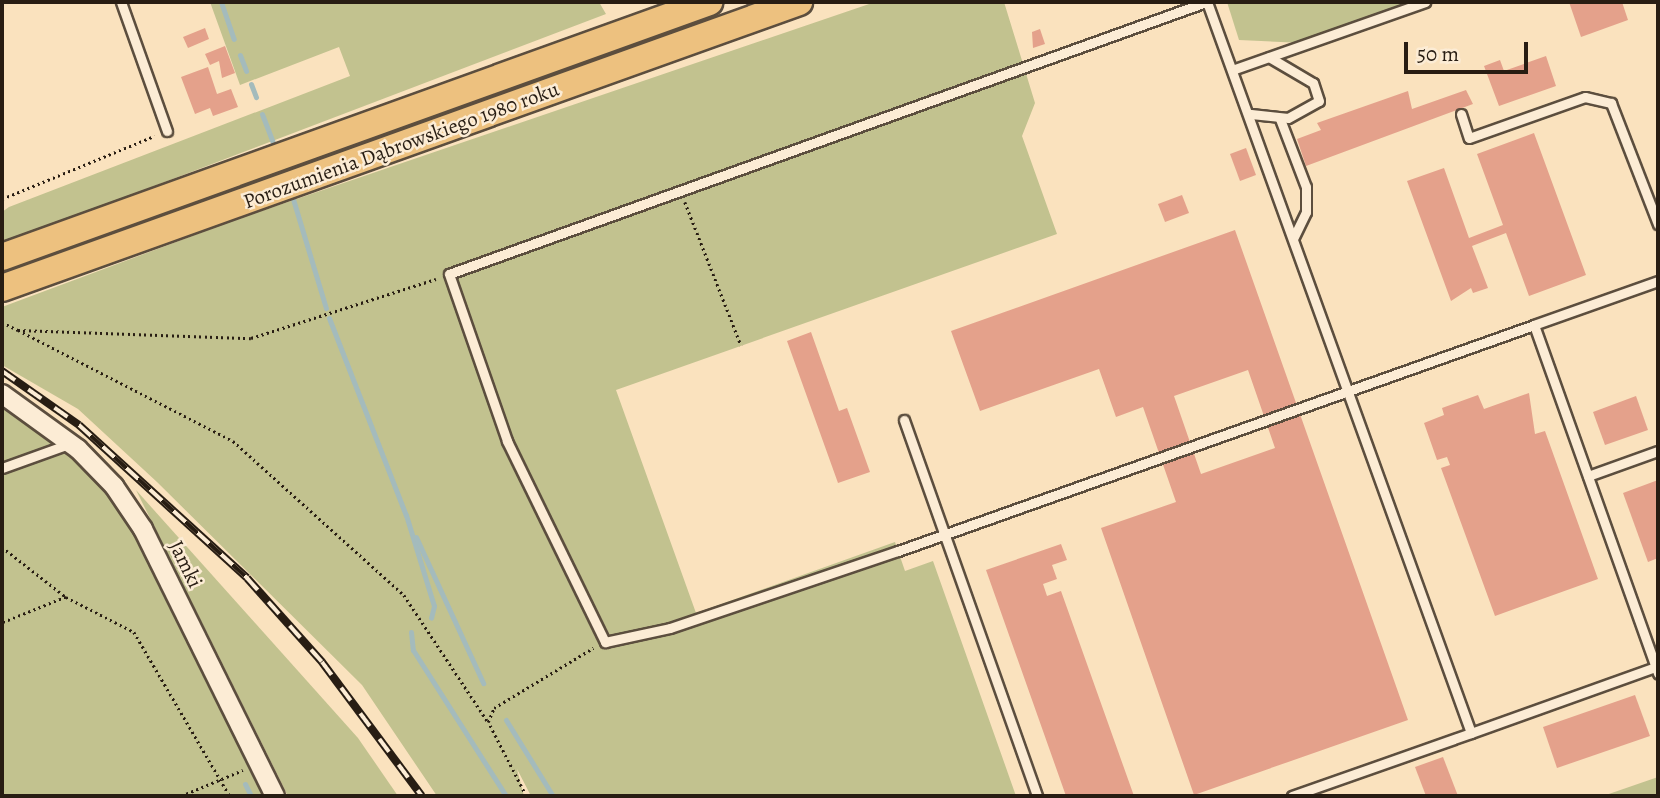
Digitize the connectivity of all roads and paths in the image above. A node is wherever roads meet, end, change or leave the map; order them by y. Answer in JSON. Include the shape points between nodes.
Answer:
{"nodes":[{"id":1,"x":121,"y":2,"type":"edge"},
{"id":2,"x":709,"y":2,"type":"edge"},
{"id":3,"x":799,"y":2,"type":"edge"},
{"id":4,"x":1207,"y":2,"type":"edge"},
{"id":5,"x":1425,"y":2,"type":"edge"},
{"id":6,"x":1269,"y":57,"type":"junction"},
{"id":7,"x":1232,"y":70,"type":"junction"},
{"id":8,"x":1251,"y":114,"type":"junction"},
{"id":9,"x":1461,"y":114,"type":"dead end"},
{"id":10,"x":1280,"y":119,"type":"junction"},
{"id":11,"x":167,"y":131,"type":"joint"},
{"id":12,"x":285,"y":171,"type":"junction"},
{"id":13,"x":681,"y":192,"type":"junction"},
{"id":14,"x":2,"y":199,"type":"edge"},
{"id":15,"x":1658,"y":224,"type":"edge"},
{"id":16,"x":1294,"y":237,"type":"junction"},
{"id":17,"x":2,"y":257,"type":"edge"},
{"id":18,"x":449,"y":274,"type":"junction"},
{"id":19,"x":1658,"y":281,"type":"edge"},
{"id":20,"x":2,"y":288,"type":"edge"},
{"id":21,"x":2,"y":322,"type":"edge"},
{"id":22,"x":1534,"y":325,"type":"junction"},
{"id":23,"x":18,"y":331,"type":"junction"},
{"id":24,"x":741,"y":345,"type":"dead end"},
{"id":25,"x":1350,"y":392,"type":"junction"},
{"id":26,"x":2,"y":394,"type":"edge"},
{"id":27,"x":904,"y":420,"type":"dead end"},
{"id":28,"x":70,"y":443,"type":"junction"},
{"id":29,"x":1658,"y":451,"type":"edge"},
{"id":30,"x":2,"y":468,"type":"edge"},
{"id":31,"x":1588,"y":476,"type":"junction"},
{"id":32,"x":943,"y":535,"type":"junction"},
{"id":33,"x":2,"y":547,"type":"edge"},
{"id":34,"x":66,"y":597,"type":"junction"},
{"id":35,"x":2,"y":623,"type":"edge"},
{"id":36,"x":606,"y":642,"type":"junction"},
{"id":37,"x":1657,"y":669,"type":"edge"},
{"id":38,"x":488,"y":723,"type":"junction"},
{"id":39,"x":1471,"y":733,"type":"junction"},
{"id":40,"x":259,"y":763,"type":"junction"},
{"id":41,"x":224,"y":778,"type":"junction"},
{"id":42,"x":181,"y":796,"type":"edge"},
{"id":43,"x":230,"y":796,"type":"edge"},
{"id":44,"x":275,"y":796,"type":"edge"},
{"id":45,"x":526,"y":796,"type":"edge"},
{"id":46,"x":1037,"y":796,"type":"edge"},
{"id":47,"x":1292,"y":796,"type":"edge"}],
"edges":[{"from":1,"to":11,"type":"lane"},
{"from":2,"to":12,"type":"main road","name":"Porozumienia Dąbrowskiego 1980 roku"},
{"from":3,"to":12,"type":"main road","name":"Porozumienia Dąbrowskiego 1980 roku"},
{"from":4,"to":7,"type":"lane"},
{"from":4,"to":13,"type":"lane"},
{"from":5,"to":6,"type":"lane"},
{"from":6,"to":7,"type":"lane"},
{"from":6,"to":10,"type":"lane","via":[[1318,92],[1308,112]]},
{"from":7,"to":8,"type":"lane"},
{"from":8,"to":10,"type":"lane"},
{"from":8,"to":16,"type":"lane"},
{"from":9,"to":15,"type":"lane","via":[[1469,138],[1585,97],[1611,103]]},
{"from":10,"to":16,"type":"lane","via":[[1306,187],[1306,212]]},
{"from":11,"to":14,"type":"path"},
{"from":12,"to":17,"type":"main road","name":"Porozumienia Dąbrowskiego 1980 roku"},
{"from":12,"to":20,"type":"main road","name":"Porozumienia Dąbrowskiego 1980 roku"},
{"from":13,"to":18,"type":"lane"},
{"from":13,"to":24,"type":"path"},
{"from":16,"to":25,"type":"lane"},
{"from":18,"to":23,"type":"path","via":[[251,338]]},
{"from":18,"to":36,"type":"lane","via":[[508,441]]},
{"from":19,"to":22,"type":"lane"},
{"from":21,"to":23,"type":"path"},
{"from":22,"to":25,"type":"lane"},
{"from":22,"to":31,"type":"lane"},
{"from":23,"to":38,"type":"path","via":[[233,441],[404,595]]},
{"from":25,"to":32,"type":"lane"},
{"from":25,"to":39,"type":"lane"},
{"from":26,"to":28,"type":"street","name":"Jamki"},
{"from":27,"to":32,"type":"lane"},
{"from":28,"to":30,"type":"lane"},
{"from":28,"to":40,"type":"street","name":"Jamki","via":[[104,473],[143,529]]},
{"from":29,"to":31,"type":"lane"},
{"from":31,"to":37,"type":"lane"},
{"from":32,"to":36,"type":"lane","via":[[670,628]]},
{"from":32,"to":46,"type":"lane"},
{"from":33,"to":34,"type":"path"},
{"from":34,"to":35,"type":"path"},
{"from":34,"to":41,"type":"path","via":[[134,632]]},
{"from":36,"to":38,"type":"path","via":[[521,688],[494,708]]},
{"from":37,"to":39,"type":"lane"},
{"from":38,"to":45,"type":"path"},
{"from":39,"to":47,"type":"lane"},
{"from":40,"to":41,"type":"path"},
{"from":40,"to":44,"type":"street","name":"Jamki"},
{"from":41,"to":42,"type":"path"},
{"from":41,"to":43,"type":"path"}]}
